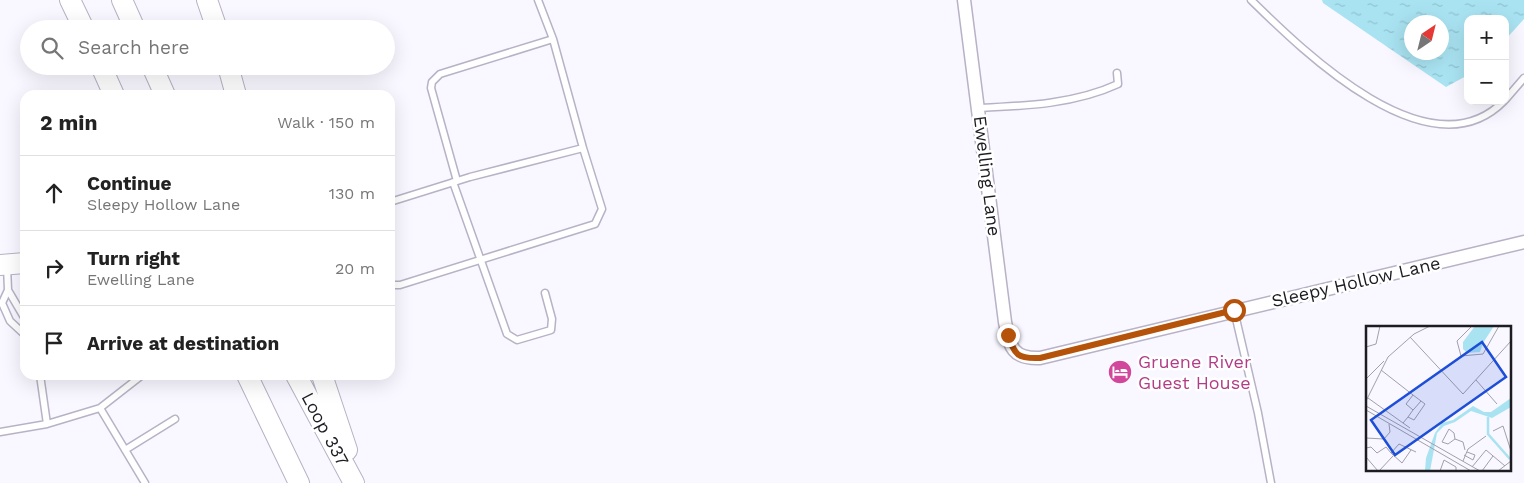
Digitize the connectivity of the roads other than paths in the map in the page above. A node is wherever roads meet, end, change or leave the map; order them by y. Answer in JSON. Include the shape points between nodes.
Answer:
{"nodes":[{"id":1,"x":70,"y":0,"type":"edge"},
{"id":2,"x":122,"y":0,"type":"edge"},
{"id":3,"x":207,"y":0,"type":"edge"},
{"id":4,"x":538,"y":0,"type":"edge"},
{"id":5,"x":964,"y":0,"type":"edge"},
{"id":6,"x":1250,"y":0,"type":"edge"},
{"id":7,"x":80,"y":20,"type":"edge"},
{"id":8,"x":131,"y":20,"type":"edge"},
{"id":9,"x":213,"y":20,"type":"edge"},
{"id":10,"x":553,"y":39,"type":"junction"},
{"id":11,"x":1117,"y":73,"type":"dead end"},
{"id":12,"x":105,"y":75,"type":"edge"},
{"id":13,"x":156,"y":75,"type":"edge"},
{"id":14,"x":230,"y":75,"type":"edge"},
{"id":15,"x":1524,"y":78,"type":"edge"},
{"id":16,"x":112,"y":90,"type":"edge"},
{"id":17,"x":163,"y":90,"type":"edge"},
{"id":18,"x":235,"y":90,"type":"edge"},
{"id":19,"x":1509,"y":95,"type":"edge"},
{"id":20,"x":1498,"y":105,"type":"edge"},
{"id":21,"x":979,"y":108,"type":"junction"},
{"id":22,"x":583,"y":148,"type":"junction"},
{"id":23,"x":455,"y":182,"type":"junction"},
{"id":24,"x":395,"y":200,"type":"edge"},
{"id":25,"x":1524,"y":242,"type":"edge"},
{"id":26,"x":480,"y":259,"type":"junction"},
{"id":27,"x":11,"y":264,"type":"edge"},
{"id":28,"x":395,"y":285,"type":"edge"},
{"id":29,"x":8,"y":290,"type":"junction"},
{"id":30,"x":545,"y":293,"type":"dead end"},
{"id":31,"x":1234,"y":310,"type":"junction"},
{"id":32,"x":20,"y":312,"type":"edge"},
{"id":33,"x":20,"y":330,"type":"edge"},
{"id":34,"x":1014,"y":352,"type":"joint"},
{"id":35,"x":41,"y":380,"type":"edge"},
{"id":36,"x":136,"y":380,"type":"edge"},
{"id":37,"x":249,"y":380,"type":"edge"},
{"id":38,"x":299,"y":380,"type":"edge"},
{"id":39,"x":324,"y":380,"type":"edge"},
{"id":40,"x":100,"y":408,"type":"junction"},
{"id":41,"x":175,"y":419,"type":"dead end"},
{"id":42,"x":47,"y":424,"type":"junction"},
{"id":43,"x":0,"y":432,"type":"edge"},
{"id":44,"x":125,"y":450,"type":"junction"},
{"id":45,"x":145,"y":483,"type":"edge"},
{"id":46,"x":299,"y":483,"type":"edge"},
{"id":47,"x":356,"y":483,"type":"edge"},
{"id":48,"x":1271,"y":483,"type":"edge"}],
"edges":[{"from":1,"to":7,"type":"main road"},
{"from":2,"to":8,"type":"main road"},
{"from":3,"to":9,"type":"main road"},
{"from":4,"to":10,"type":"lane"},
{"from":5,"to":21,"type":"street","name":"Ewelling Lane"},
{"from":6,"to":20,"type":"lane","via":[[1298,47],[1331,73],[1408,116],[1437,125],[1462,124],[1482,117]]},
{"from":10,"to":22,"type":"lane"},
{"from":10,"to":23,"type":"lane","via":[[440,74],[432,82]]},
{"from":11,"to":21,"type":"lane","via":[[1118,84],[1098,94],[1051,103]]},
{"from":12,"to":16,"type":"main road"},
{"from":13,"to":17,"type":"main road"},
{"from":14,"to":18,"type":"main road"},
{"from":15,"to":19,"type":"lane"},
{"from":21,"to":34,"type":"street","name":"Ewelling Lane","via":[[1005,322]]},
{"from":22,"to":23,"type":"lane"},
{"from":22,"to":26,"type":"lane","via":[[602,209],[595,224]]},
{"from":23,"to":24,"type":"lane"},
{"from":23,"to":26,"type":"lane"},
{"from":25,"to":31,"type":"street","name":"Sleepy Hollow Lane"},
{"from":26,"to":28,"type":"lane"},
{"from":26,"to":30,"type":"lane","via":[[507,334],[512,338],[517,340],[551,330],[552,319]]},
{"from":27,"to":29,"type":"lane"},
{"from":29,"to":32,"type":"lane"},
{"from":29,"to":33,"type":"lane","via":[[2,300],[4,308]]},
{"from":31,"to":34,"type":"street","name":"Sleepy Hollow Lane","via":[[1040,358],[1027,358]]},
{"from":31,"to":48,"type":"lane"},
{"from":35,"to":42,"type":"lane"},
{"from":36,"to":40,"type":"lane"},
{"from":37,"to":46,"type":"main road"},
{"from":38,"to":47,"type":"main road","name":"Loop 337"},
{"from":39,"to":47,"type":"main road"},
{"from":40,"to":42,"type":"lane"},
{"from":40,"to":44,"type":"lane"},
{"from":41,"to":44,"type":"lane"},
{"from":42,"to":43,"type":"lane"},
{"from":44,"to":45,"type":"lane"}]}
